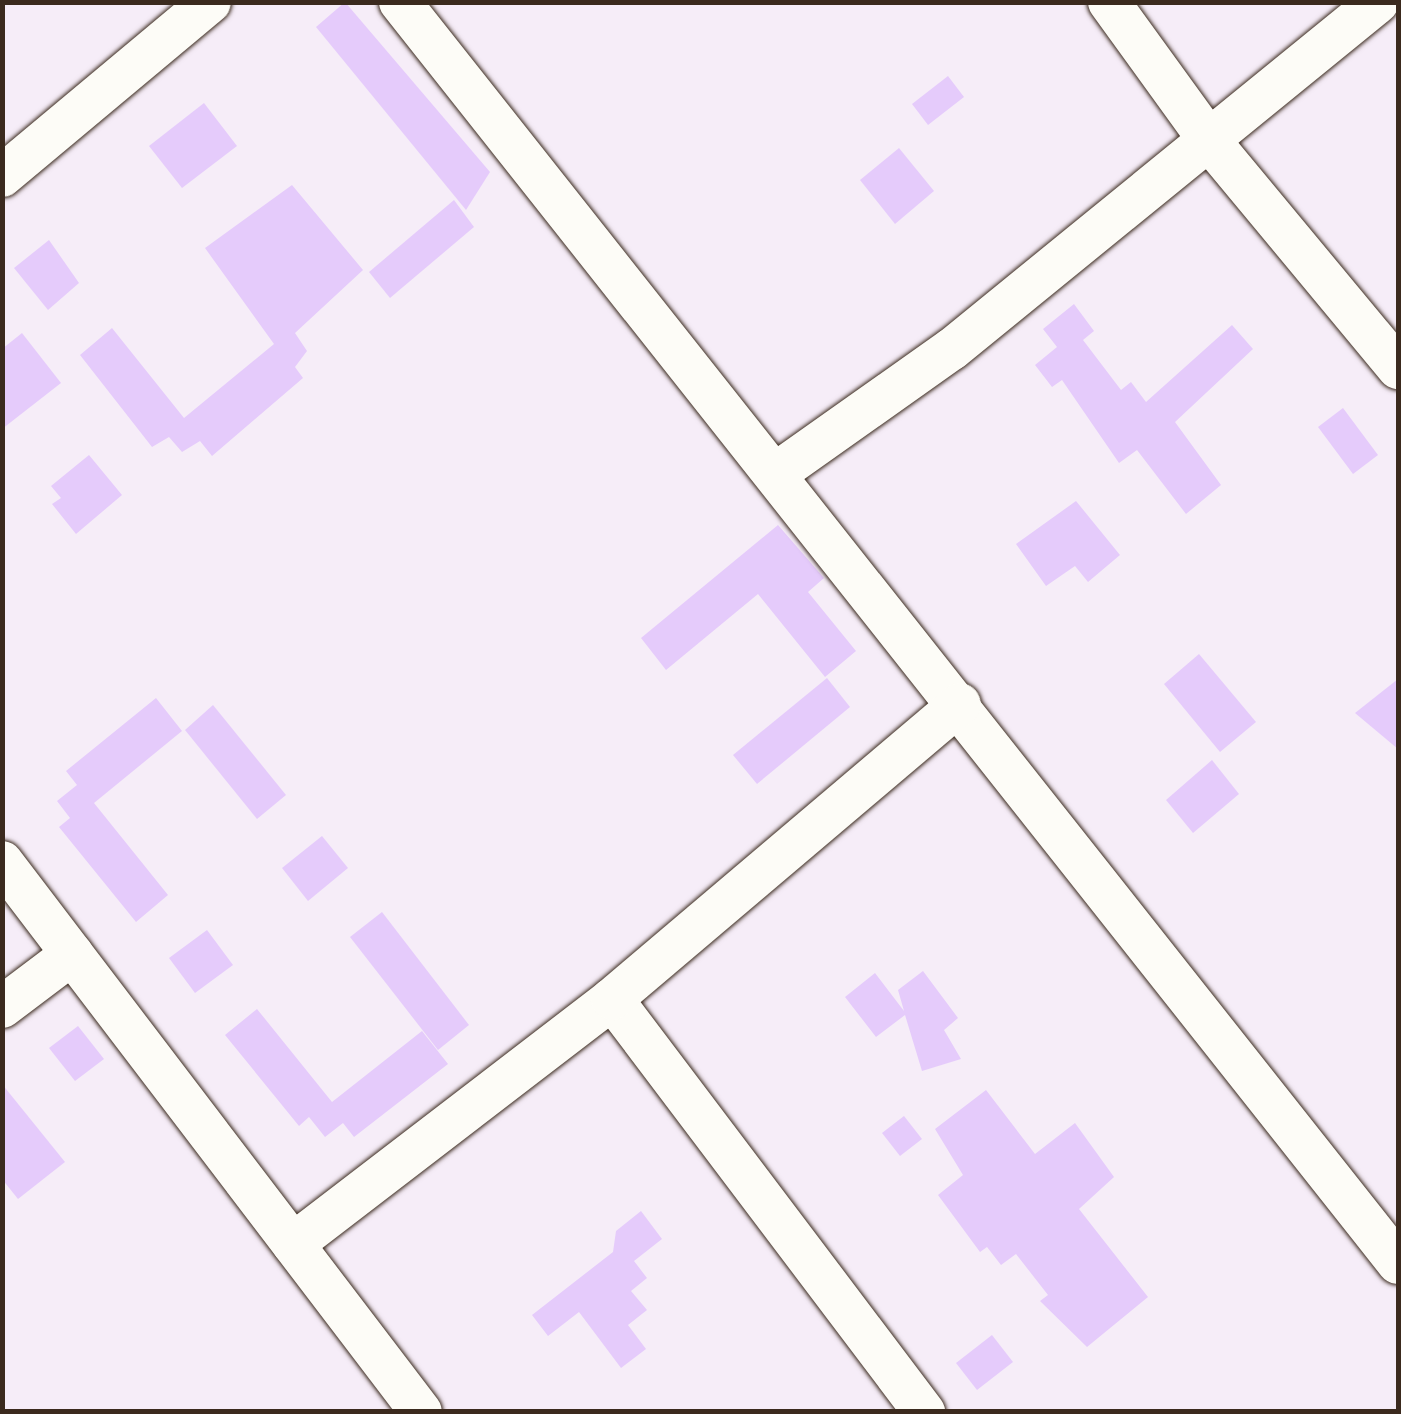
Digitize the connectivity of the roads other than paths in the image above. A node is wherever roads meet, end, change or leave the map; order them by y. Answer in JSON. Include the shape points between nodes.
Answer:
{"nodes":[{"id":1,"x":210,"y":2,"type":"edge"},
{"id":2,"x":400,"y":2,"type":"edge"},
{"id":3,"x":1109,"y":2,"type":"edge"},
{"id":4,"x":1378,"y":2,"type":"edge"},
{"id":5,"x":1208,"y":138,"type":"junction"},
{"id":6,"x":2,"y":176,"type":"edge"},
{"id":7,"x":1398,"y":368,"type":"edge"},
{"id":8,"x":778,"y":472,"type":"junction"},
{"id":9,"x":960,"y":704,"type":"junction"},
{"id":10,"x":2,"y":862,"type":"edge"},
{"id":11,"x":72,"y":954,"type":"junction"},
{"id":12,"x":612,"y":999,"type":"junction"},
{"id":13,"x":2,"y":1007,"type":"edge"},
{"id":14,"x":293,"y":1244,"type":"junction"},
{"id":15,"x":1398,"y":1263,"type":"edge"},
{"id":16,"x":421,"y":1412,"type":"edge"},
{"id":17,"x":924,"y":1412,"type":"edge"}],
"edges":[{"from":1,"to":6,"type":"street"},
{"from":2,"to":8,"type":"street"},
{"from":3,"to":5,"type":"street"},
{"from":4,"to":5,"type":"street"},
{"from":5,"to":7,"type":"street"},
{"from":5,"to":8,"type":"street","via":[[952,349]]},
{"from":8,"to":9,"type":"street"},
{"from":9,"to":12,"type":"street"},
{"from":9,"to":15,"type":"street"},
{"from":10,"to":11,"type":"street"},
{"from":11,"to":13,"type":"street"},
{"from":11,"to":14,"type":"street"},
{"from":12,"to":14,"type":"street"},
{"from":12,"to":17,"type":"street"},
{"from":14,"to":16,"type":"street"}]}
